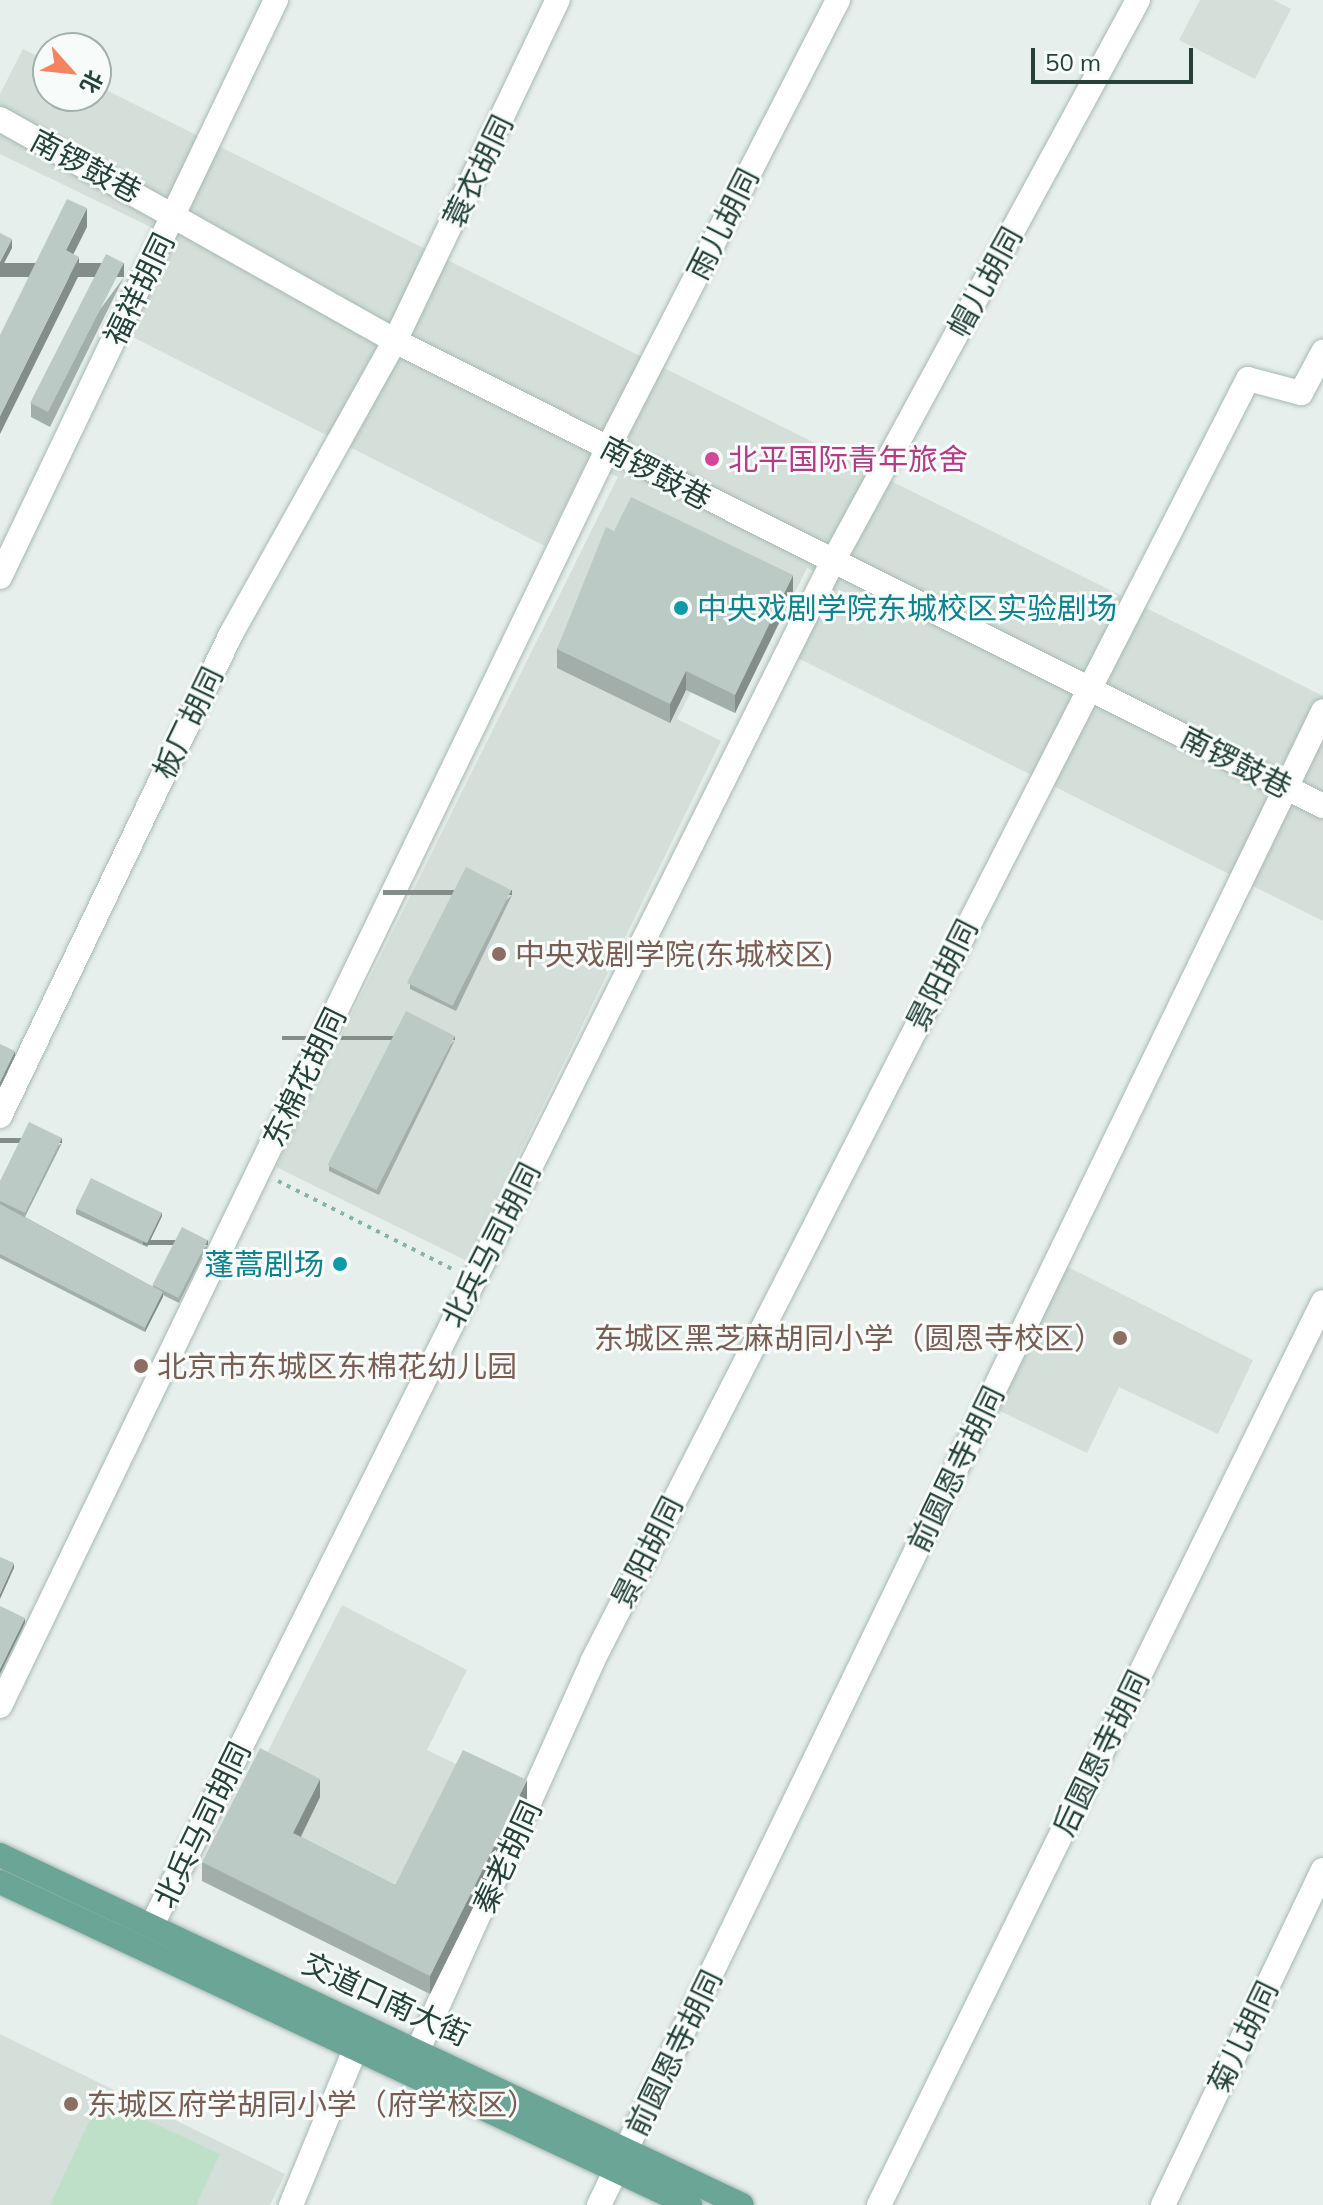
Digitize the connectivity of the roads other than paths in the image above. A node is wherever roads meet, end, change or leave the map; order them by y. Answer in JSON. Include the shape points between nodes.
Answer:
{"nodes":[{"id":1,"x":276,"y":0,"type":"edge"},
{"id":2,"x":558,"y":0,"type":"edge"},
{"id":3,"x":838,"y":0,"type":"edge"},
{"id":4,"x":1138,"y":0,"type":"edge"},
{"id":5,"x":0,"y":119,"type":"edge"},
{"id":6,"x":175,"y":214,"type":"junction"},
{"id":7,"x":395,"y":341,"type":"junction"},
{"id":8,"x":1323,"y":352,"type":"edge"},
{"id":9,"x":608,"y":448,"type":"junction"},
{"id":10,"x":831,"y":565,"type":"junction"},
{"id":11,"x":0,"y":577,"type":"edge"},
{"id":12,"x":1091,"y":686,"type":"junction"},
{"id":13,"x":1323,"y":711,"type":"edge"},
{"id":14,"x":1285,"y":788,"type":"junction"},
{"id":15,"x":1323,"y":806,"type":"edge"},
{"id":16,"x":0,"y":1116,"type":"edge"},
{"id":17,"x":1323,"y":1302,"type":"edge"},
{"id":18,"x":592,"y":1662,"type":"joint"},
{"id":19,"x":0,"y":1706,"type":"edge"},
{"id":20,"x":0,"y":1855,"type":"edge"},
{"id":21,"x":1323,"y":1870,"type":"edge"},
{"id":22,"x":0,"y":1882,"type":"edge"},
{"id":23,"x":152,"y":1925,"type":"junction"},
{"id":24,"x":355,"y":2050,"type":"junction"},
{"id":25,"x":418,"y":2050,"type":"junction"},
{"id":26,"x":621,"y":2160,"type":"junction"},
{"id":27,"x":291,"y":2205,"type":"edge"},
{"id":28,"x":599,"y":2205,"type":"edge"},
{"id":29,"x":690,"y":2205,"type":"edge"},
{"id":30,"x":742,"y":2205,"type":"edge"},
{"id":31,"x":879,"y":2205,"type":"edge"},
{"id":32,"x":1163,"y":2205,"type":"edge"}],
"edges":[{"from":1,"to":6,"type":"street","name":"福祥胡同"},
{"from":2,"to":7,"type":"street","name":"蓑衣胡同"},
{"from":3,"to":9,"type":"street","name":"雨儿胡同"},
{"from":4,"to":10,"type":"street","name":"帽儿胡同"},
{"from":5,"to":6,"type":"street","name":"南锣鼓巷"},
{"from":6,"to":7,"type":"street","name":"南锣鼓巷"},
{"from":6,"to":11,"type":"street","name":"福祥胡同"},
{"from":7,"to":9,"type":"street","name":"南锣鼓巷"},
{"from":7,"to":16,"type":"street","name":"板厂胡同","via":[[231,634]]},
{"from":8,"to":12,"type":"street","name":"景阳胡同","via":[[1301,393],[1248,379]]},
{"from":9,"to":10,"type":"street","name":"南锣鼓巷"},
{"from":9,"to":19,"type":"street","name":"东棉花胡同"},
{"from":10,"to":12,"type":"street","name":"南锣鼓巷"},
{"from":10,"to":23,"type":"street","name":"北兵马司胡同"},
{"from":12,"to":14,"type":"street","name":"南锣鼓巷"},
{"from":12,"to":18,"type":"street","name":"景阳胡同"},
{"from":13,"to":14,"type":"street","name":"前圆恩寺胡同"},
{"from":14,"to":15,"type":"street","name":"南锣鼓巷"},
{"from":14,"to":26,"type":"street","name":"前圆恩寺胡同"},
{"from":17,"to":31,"type":"street","name":"后圆恩寺胡同"},
{"from":18,"to":25,"type":"street","name":"秦老胡同"},
{"from":20,"to":23,"type":"main road","name":"交道口南大街"},
{"from":21,"to":32,"type":"street","name":"菊儿胡同"},
{"from":22,"to":24,"type":"main road","name":"交道口南大街"},
{"from":23,"to":25,"type":"main road","name":"交道口南大街"},
{"from":24,"to":26,"type":"main road","name":"交道口南大街"},
{"from":24,"to":27,"type":"street"},
{"from":25,"to":26,"type":"main road","name":"交道口南大街"},
{"from":26,"to":28,"type":"street","name":"前圆恩寺胡同"},
{"from":26,"to":29,"type":"main road","name":"交道口南大街"},
{"from":26,"to":30,"type":"main road","name":"交道口南大街"}]}
